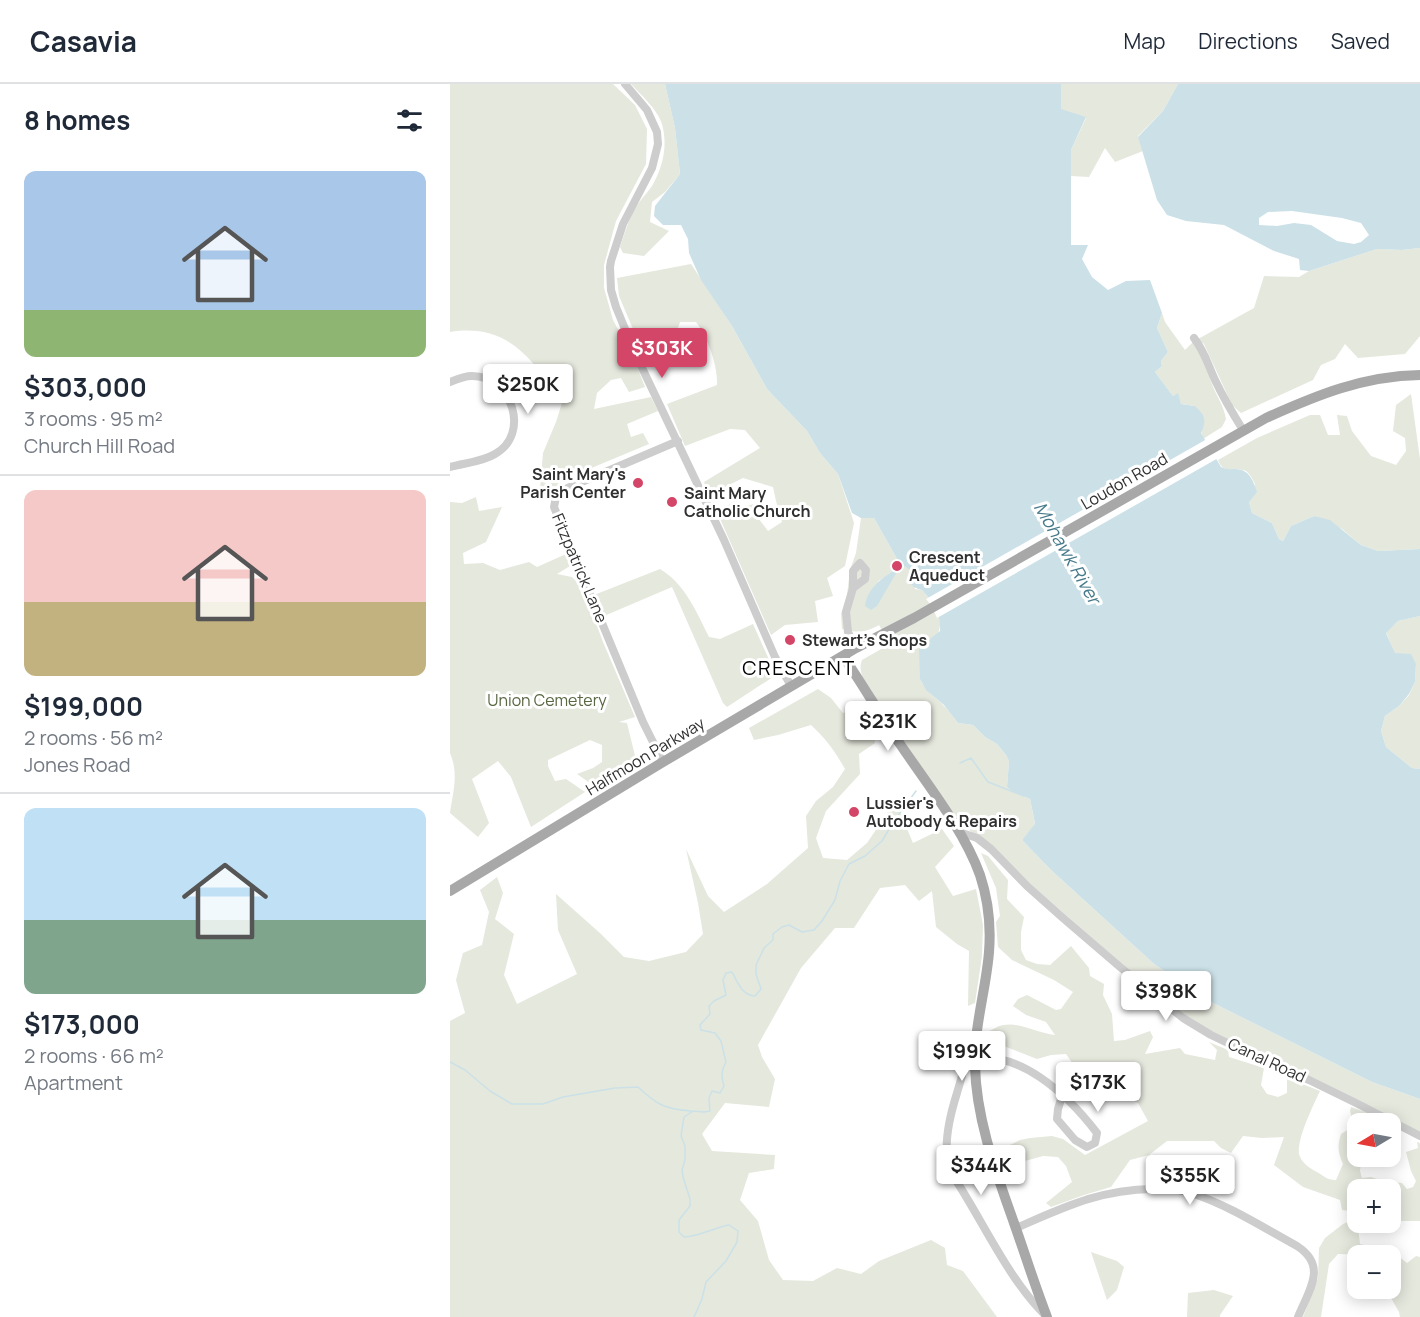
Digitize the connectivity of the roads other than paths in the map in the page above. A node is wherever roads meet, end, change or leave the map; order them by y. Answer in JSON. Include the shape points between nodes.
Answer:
{"nodes":[{"id":1,"x":625,"y":84,"type":"edge"},
{"id":2,"x":1194,"y":338,"type":"dead end"},
{"id":3,"x":1420,"y":375,"type":"edge"},
{"id":4,"x":450,"y":382,"type":"edge"},
{"id":5,"x":1243,"y":430,"type":"junction"},
{"id":6,"x":678,"y":441,"type":"junction"},
{"id":7,"x":450,"y":467,"type":"edge"},
{"id":8,"x":853,"y":588,"type":"dead end"},
{"id":9,"x":856,"y":648,"type":"junction"},
{"id":10,"x":843,"y":656,"type":"junction"},
{"id":11,"x":792,"y":686,"type":"junction"},
{"id":12,"x":663,"y":762,"type":"junction"},
{"id":13,"x":959,"y":831,"type":"junction"},
{"id":14,"x":450,"y":889,"type":"edge"},
{"id":15,"x":975,"y":1058,"type":"junction"},
{"id":16,"x":1062,"y":1096,"type":"junction"},
{"id":17,"x":1420,"y":1136,"type":"edge"},
{"id":18,"x":1016,"y":1228,"type":"junction"},
{"id":19,"x":1029,"y":1265,"type":"junction"},
{"id":20,"x":1013,"y":1273,"type":"junction"},
{"id":21,"x":1047,"y":1317,"type":"edge"},
{"id":22,"x":1298,"y":1317,"type":"edge"}],
"edges":[{"from":1,"to":6,"type":"street","via":[[647,110],[658,144],[652,168],[623,224],[611,261],[611,290],[634,351]]},
{"from":2,"to":5,"type":"street"},
{"from":3,"to":5,"type":"main road","name":"Loudon Road","via":[[1342,387]]},
{"from":4,"to":7,"type":"street","via":[[473,376],[491,382],[508,397],[515,422],[507,444],[498,453]]},
{"from":5,"to":9,"type":"main road","name":"Loudon Road"},
{"from":6,"to":11,"type":"street","via":[[775,657]]},
{"from":6,"to":12,"type":"street","name":"Fitzpatrick Lane","via":[[562,490],[554,507]]},
{"from":8,"to":9,"type":"street","via":[[846,612],[848,632]]},
{"from":9,"to":10,"type":"main road","name":"Halfmoon Parkway"},
{"from":10,"to":11,"type":"main road","name":"Halfmoon Parkway"},
{"from":10,"to":13,"type":"main road"},
{"from":11,"to":12,"type":"main road","name":"Halfmoon Parkway"},
{"from":12,"to":14,"type":"main road","name":"Halfmoon Parkway"},
{"from":13,"to":15,"type":"main road","via":[[981,877],[989,923]]},
{"from":13,"to":17,"type":"street","name":"Canal Road","via":[[991,849],[1063,918],[1183,1018]]},
{"from":15,"to":16,"type":"street","via":[[1008,1060],[1032,1072]]},
{"from":15,"to":18,"type":"main road","via":[[984,1129]]},
{"from":15,"to":20,"type":"street","via":[[965,1060],[951,1113],[947,1155],[957,1182]]},
{"from":16,"to":16,"type":"street","via":[[1057,1119],[1075,1140],[1087,1147],[1095,1143],[1096,1133]]},
{"from":18,"to":19,"type":"main road"},
{"from":18,"to":22,"type":"street","via":[[1103,1194],[1173,1189],[1195,1194],[1305,1251],[1315,1271]]},
{"from":19,"to":20,"type":"street"},
{"from":19,"to":21,"type":"main road"},
{"from":20,"to":21,"type":"street"}]}
